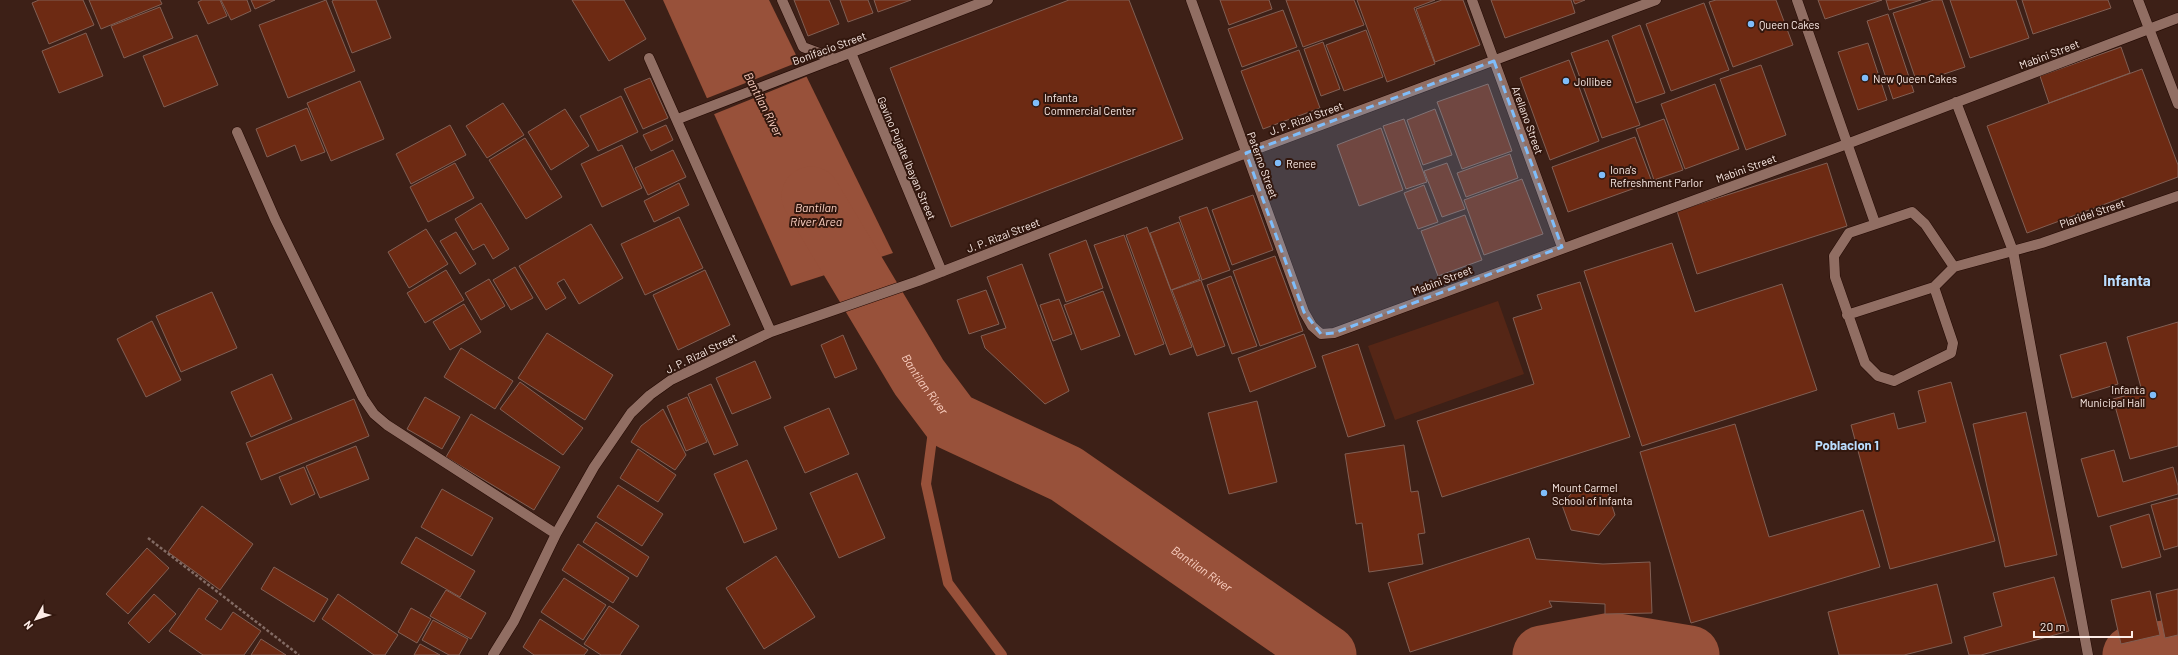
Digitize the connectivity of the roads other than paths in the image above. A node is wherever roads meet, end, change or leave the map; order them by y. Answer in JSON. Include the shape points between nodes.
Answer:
{"nodes":[{"id":1,"x":782,"y":0,"type":"edge"},
{"id":2,"x":988,"y":0,"type":"edge"},
{"id":3,"x":1191,"y":0,"type":"edge"},
{"id":4,"x":1472,"y":0,"type":"edge"},
{"id":5,"x":1656,"y":0,"type":"edge"},
{"id":6,"x":1797,"y":0,"type":"edge"},
{"id":7,"x":2138,"y":0,"type":"edge"},
{"id":8,"x":2178,"y":18,"type":"edge"},
{"id":9,"x":2148,"y":29,"type":"junction"},
{"id":10,"x":851,"y":53,"type":"junction"},
{"id":11,"x":649,"y":58,"type":"dead end"},
{"id":12,"x":835,"y":59,"type":"junction"},
{"id":13,"x":1494,"y":61,"type":"junction"},
{"id":14,"x":1956,"y":102,"type":"junction"},
{"id":15,"x":2178,"y":104,"type":"edge"},
{"id":16,"x":678,"y":120,"type":"junction"},
{"id":17,"x":237,"y":132,"type":"dead end"},
{"id":18,"x":1847,"y":144,"type":"junction"},
{"id":19,"x":1246,"y":154,"type":"junction"},
{"id":20,"x":2178,"y":196,"type":"edge"},
{"id":21,"x":1875,"y":223,"type":"junction"},
{"id":22,"x":1562,"y":248,"type":"junction"},
{"id":23,"x":2013,"y":251,"type":"junction"},
{"id":24,"x":1954,"y":267,"type":"junction"},
{"id":25,"x":942,"y":272,"type":"junction"},
{"id":26,"x":1934,"y":287,"type":"junction"},
{"id":27,"x":1847,"y":315,"type":"junction"},
{"id":28,"x":771,"y":332,"type":"junction"},
{"id":29,"x":1321,"y":334,"type":"joint"},
{"id":30,"x":556,"y":534,"type":"junction"},
{"id":31,"x":2088,"y":651,"type":"edge"},
{"id":32,"x":493,"y":655,"type":"edge"}],
"edges":[{"from":1,"to":12,"type":"street","via":[[803,47]]},
{"from":2,"to":10,"type":"street","name":"Bonifacio Street"},
{"from":3,"to":19,"type":"street","name":"Paterno Street"},
{"from":4,"to":13,"type":"street","name":"Arellano Street"},
{"from":5,"to":13,"type":"street","name":"J. P. Rizal Street"},
{"from":6,"to":18,"type":"street"},
{"from":7,"to":9,"type":"street"},
{"from":8,"to":9,"type":"street","name":"Mabini Street"},
{"from":9,"to":14,"type":"street","name":"Mabini Street"},
{"from":9,"to":15,"type":"street"},
{"from":10,"to":12,"type":"street","name":"Bonifacio Street"},
{"from":10,"to":25,"type":"street","name":"Gavino Pujalte Ibayan Street"},
{"from":11,"to":16,"type":"street"},
{"from":12,"to":16,"type":"street","name":"Bonifacio Street"},
{"from":13,"to":19,"type":"street","name":"J. P. Rizal Street"},
{"from":13,"to":22,"type":"street","name":"Arellano Street"},
{"from":14,"to":18,"type":"street","name":"Mabini Street"},
{"from":14,"to":23,"type":"street"},
{"from":16,"to":28,"type":"street"},
{"from":17,"to":30,"type":"street","via":[[275,219],[363,398],[374,414],[387,425]]},
{"from":18,"to":21,"type":"street"},
{"from":18,"to":22,"type":"street","name":"Mabini Street"},
{"from":19,"to":25,"type":"street","name":"J. P. Rizal Street"},
{"from":19,"to":29,"type":"street","name":"Paterno Street","via":[[1304,312],[1312,326]]},
{"from":20,"to":23,"type":"street","name":"Plaridel Street"},
{"from":21,"to":24,"type":"street","via":[[1912,212],[1924,224]]},
{"from":21,"to":27,"type":"street","via":[[1849,233],[1834,256],[1835,277]]},
{"from":22,"to":29,"type":"street","name":"Mabini Street","via":[[1334,333]]},
{"from":23,"to":24,"type":"street","name":"Plaridel Street"},
{"from":23,"to":31,"type":"street"},
{"from":24,"to":26,"type":"street"},
{"from":25,"to":28,"type":"street","name":"J. P. Rizal Street"},
{"from":26,"to":27,"type":"street"},
{"from":26,"to":27,"type":"street","via":[[1953,343],[1951,353],[1894,381],[1878,376],[1865,363]]},
{"from":28,"to":30,"type":"street","name":"J. P. Rizal Street","via":[[670,380],[650,395],[631,413],[594,467]]},
{"from":30,"to":32,"type":"street","name":"J. P. Rizal Street","via":[[514,621]]}]}
